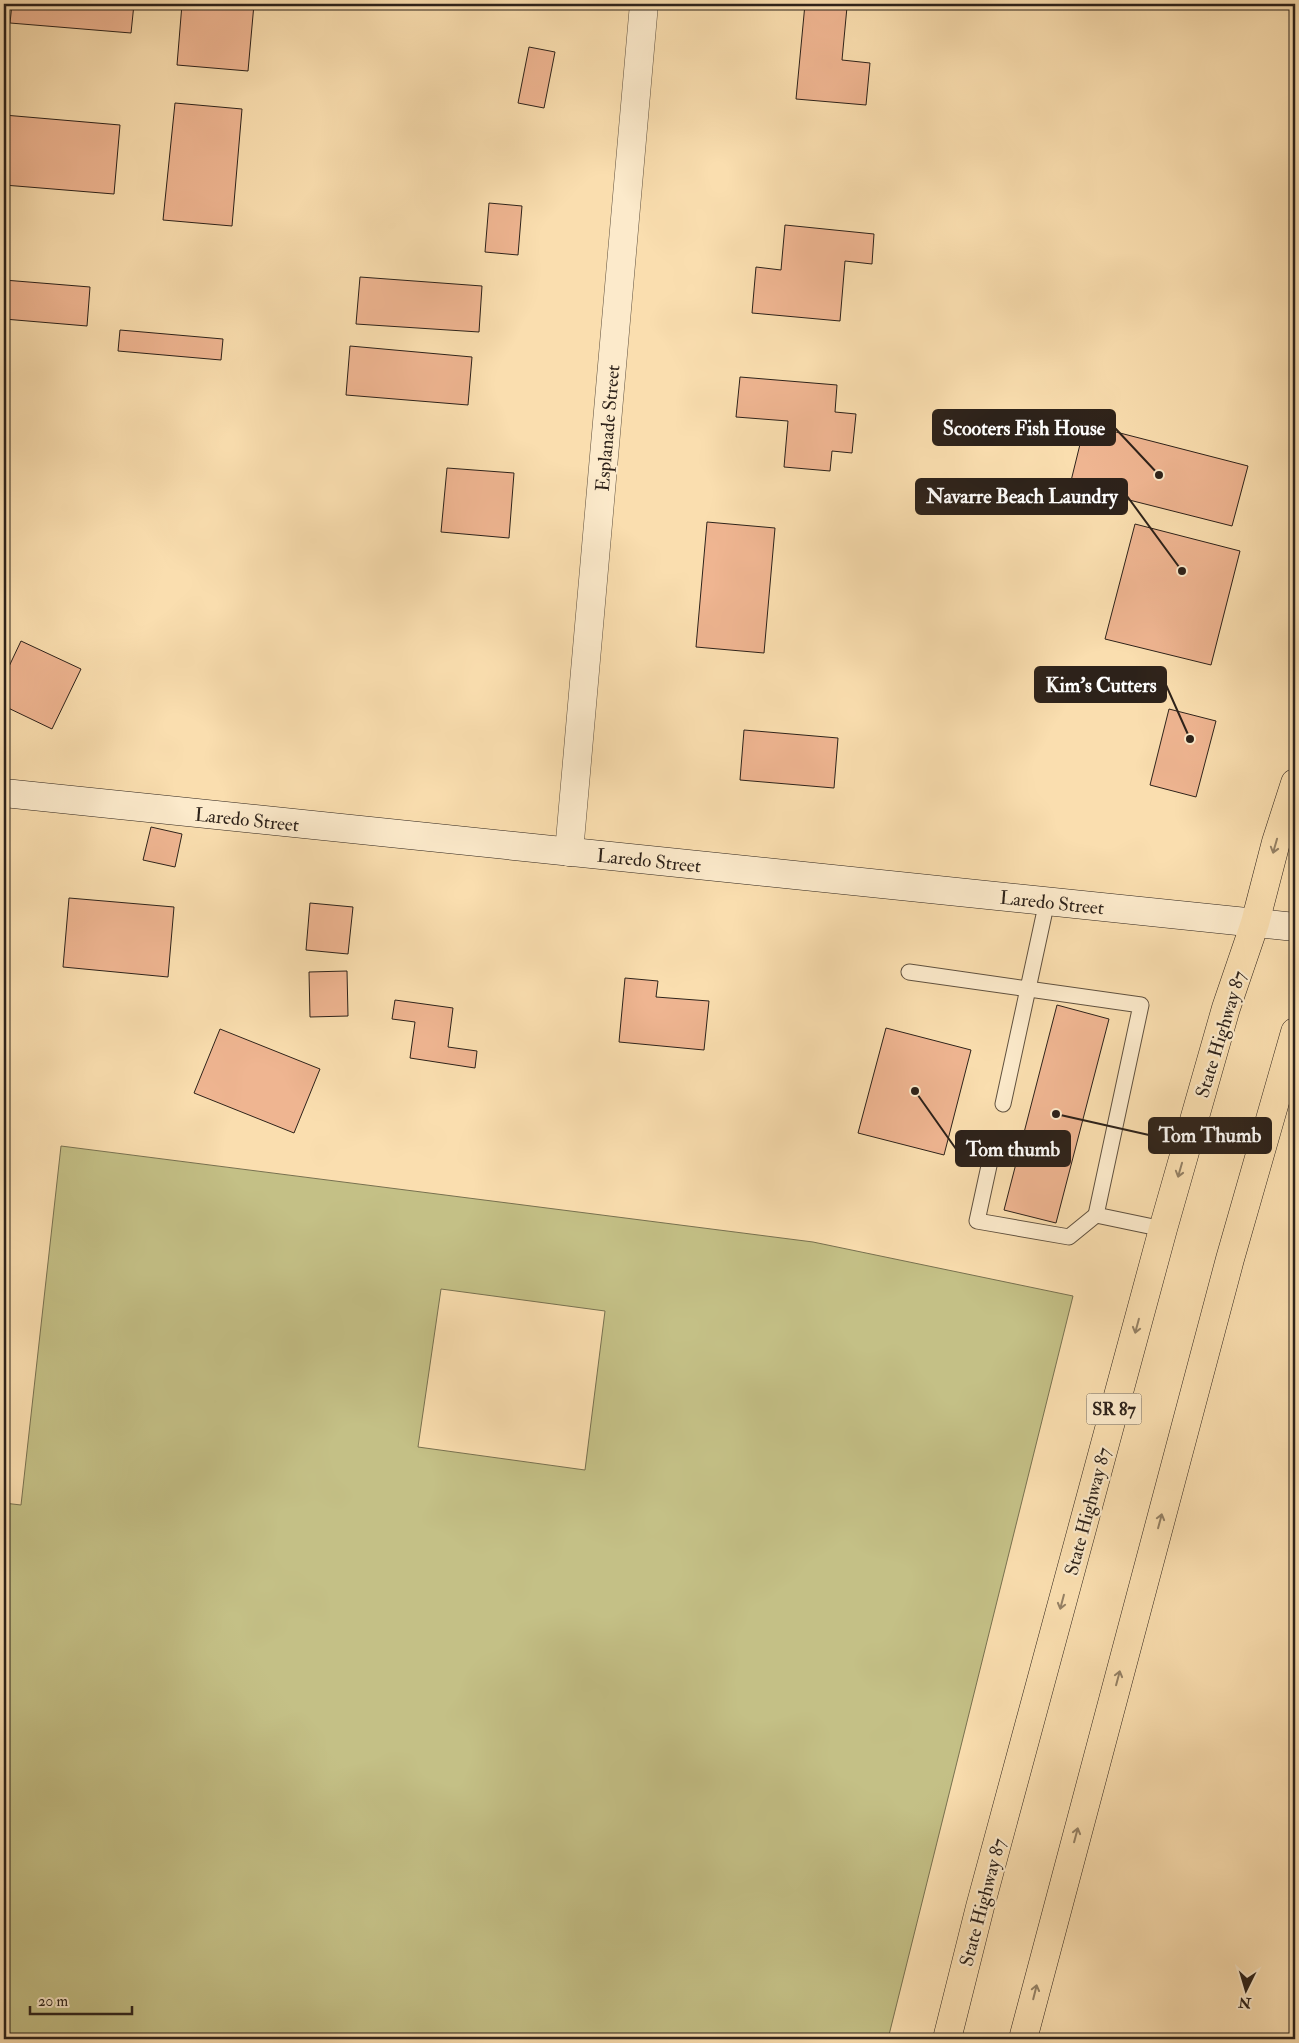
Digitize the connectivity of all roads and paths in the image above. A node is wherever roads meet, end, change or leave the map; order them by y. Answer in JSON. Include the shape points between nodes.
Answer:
{"nodes":[{"id":1,"x":644,"y":4,"type":"edge"},
{"id":2,"x":1295,"y":783,"type":"edge"},
{"id":3,"x":4,"y":793,"type":"edge"},
{"id":4,"x":569,"y":852,"type":"junction"},
{"id":5,"x":1047,"y":901,"type":"junction"},
{"id":6,"x":1255,"y":923,"type":"junction"},
{"id":7,"x":1295,"y":927,"type":"edge"},
{"id":8,"x":910,"y":972,"type":"dead end"},
{"id":9,"x":1030,"y":988,"type":"junction"},
{"id":10,"x":1295,"y":1032,"type":"edge"},
{"id":11,"x":1003,"y":1104,"type":"dead end"},
{"id":12,"x":992,"y":1152,"type":"dead end"},
{"id":13,"x":1096,"y":1215,"type":"junction"},
{"id":14,"x":1163,"y":1229,"type":"junction"},
{"id":15,"x":947,"y":2039,"type":"edge"},
{"id":16,"x":1023,"y":2039,"type":"edge"}],
"edges":[{"from":1,"to":4,"type":"street","name":"Esplanade Street"},
{"from":2,"to":6,"type":"highway","name":"State Highway 87","number":"SR 87","one_way":true},
{"from":3,"to":4,"type":"street","name":"Laredo Street"},
{"from":4,"to":5,"type":"street","name":"Laredo Street"},
{"from":5,"to":6,"type":"street","name":"Laredo Street"},
{"from":5,"to":9,"type":"lane"},
{"from":6,"to":7,"type":"street","name":"Laredo Street"},
{"from":6,"to":14,"type":"highway","name":"State Highway 87","number":"SR 87","one_way":true,"via":[[1226,1008]]},
{"from":8,"to":9,"type":"lane"},
{"from":9,"to":11,"type":"lane"},
{"from":9,"to":13,"type":"lane","via":[[1141,1006]]},
{"from":16,"to":10,"type":"highway","one_way":true,"via":[[1230,1259]]},
{"from":12,"to":13,"type":"lane","via":[[977,1221],[1069,1238]]},
{"from":13,"to":14,"type":"lane"},
{"from":14,"to":15,"type":"highway","name":"State Highway 87","number":"SR 87","one_way":true}]}
